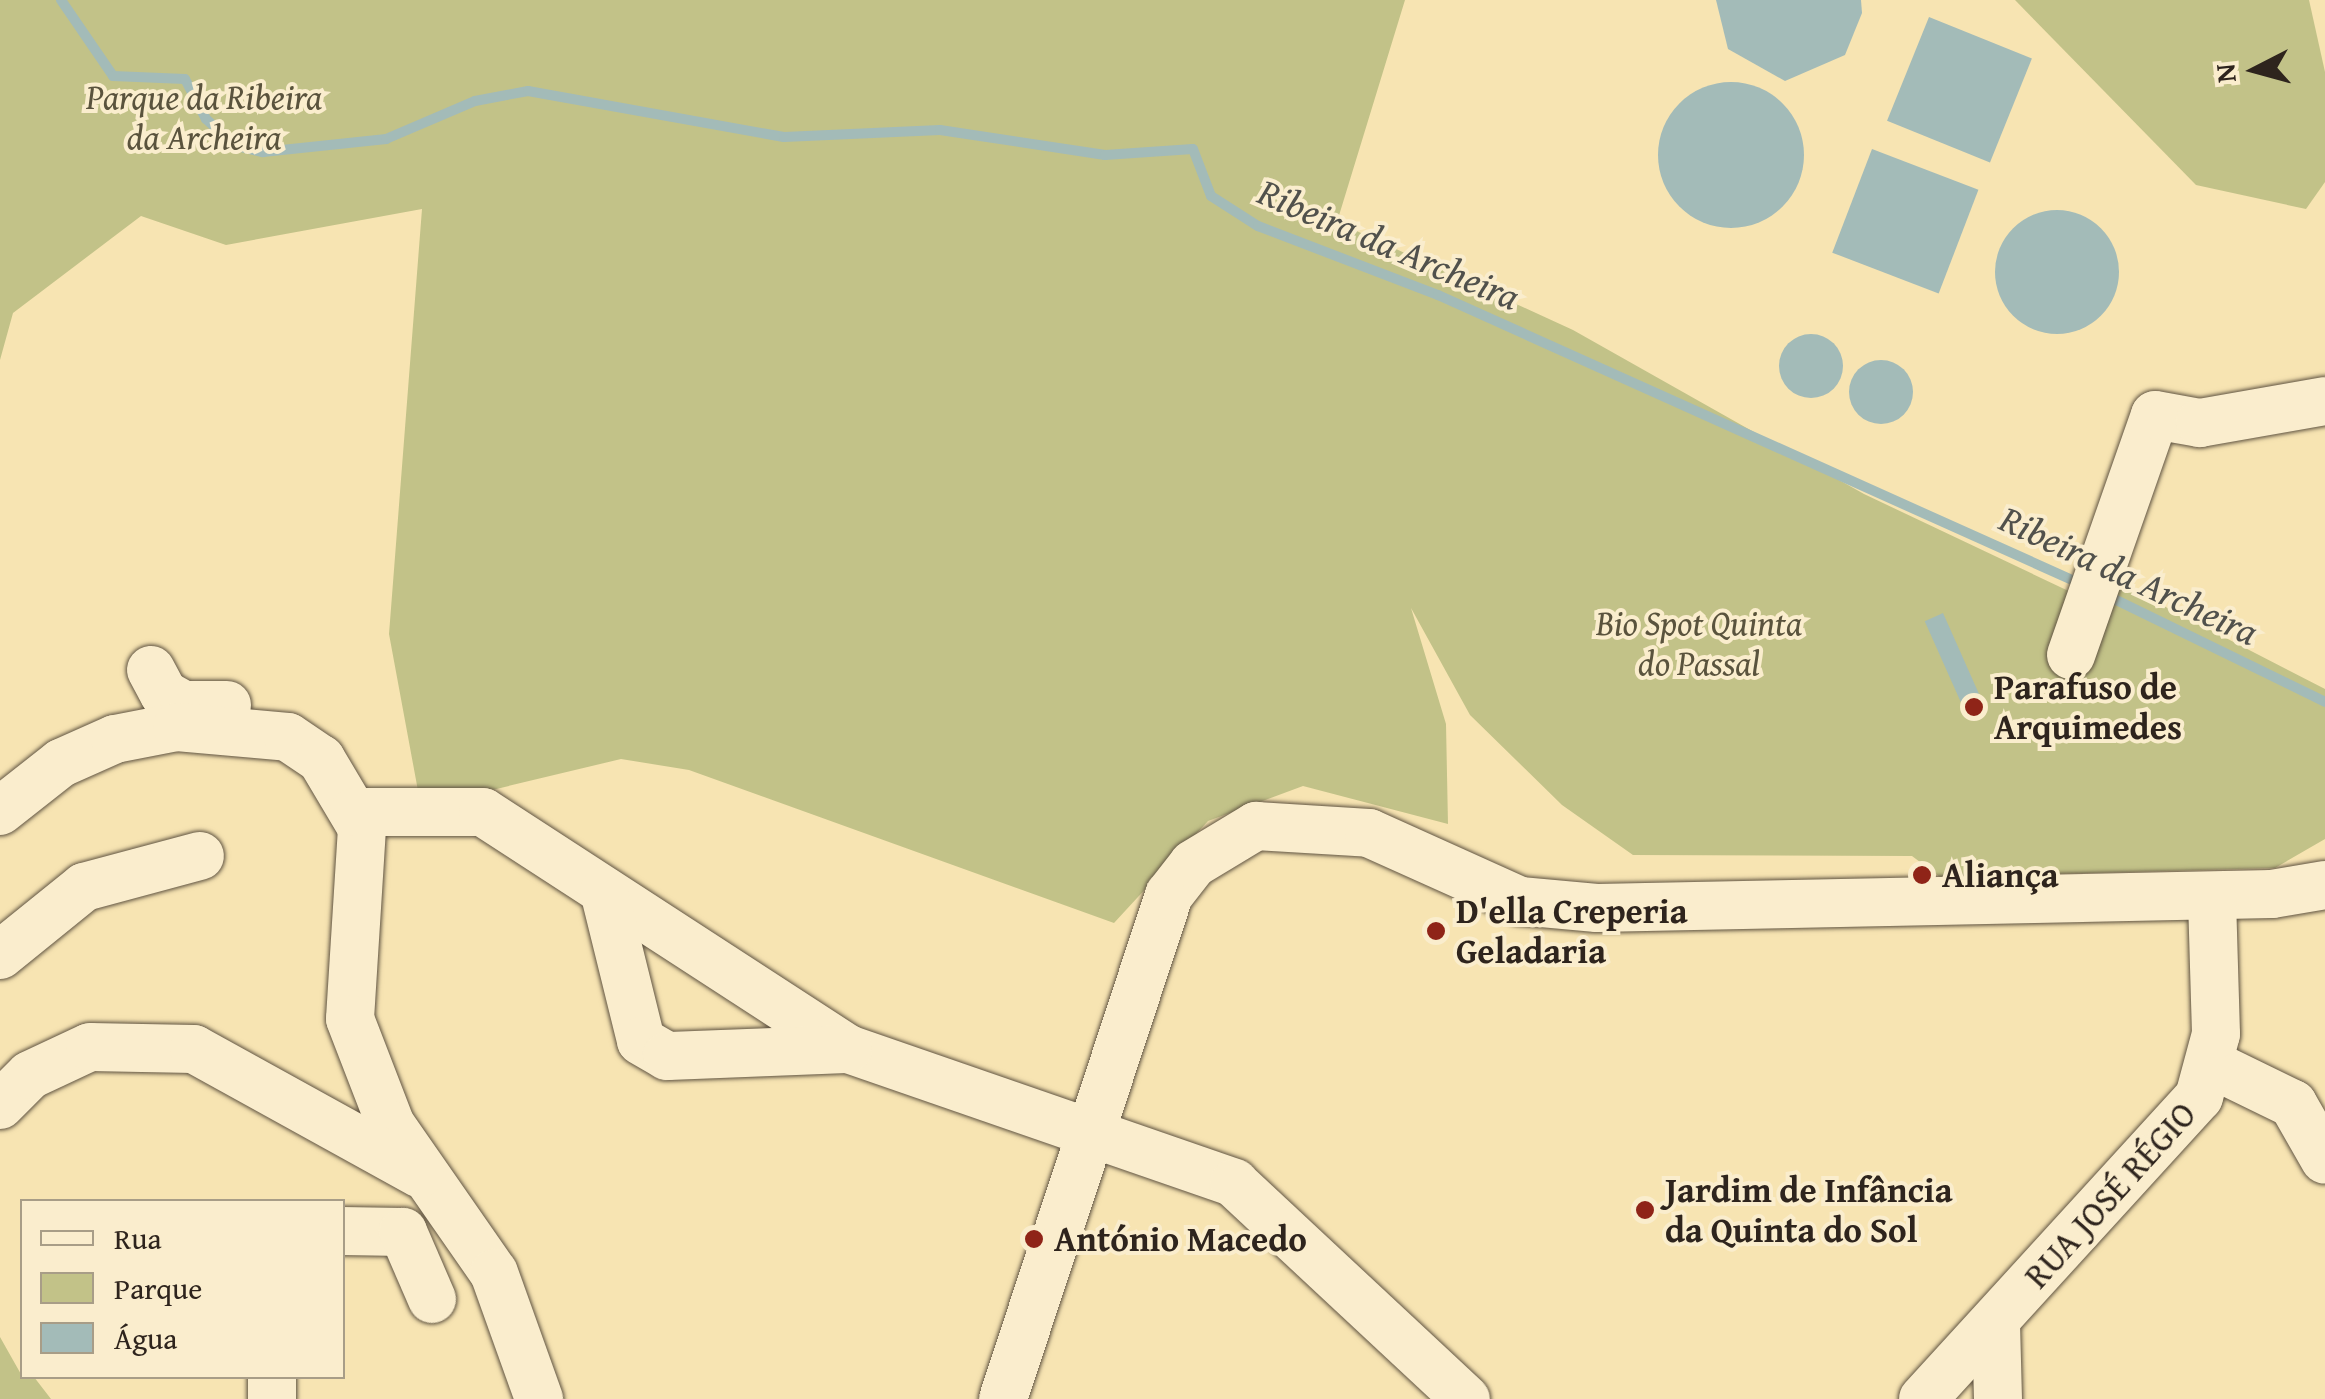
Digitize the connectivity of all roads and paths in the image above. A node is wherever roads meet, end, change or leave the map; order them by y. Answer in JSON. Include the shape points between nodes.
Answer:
{"nodes":[{"id":1,"x":2325,"y":401,"type":"edge"},
{"id":2,"x":2071,"y":655,"type":"dead end"},
{"id":3,"x":151,"y":670,"type":"dead end"},
{"id":4,"x":288,"y":737,"type":"junction"},
{"id":5,"x":0,"y":811,"type":"edge"},
{"id":6,"x":354,"y":812,"type":"junction"},
{"id":7,"x":200,"y":856,"type":"dead end"},
{"id":8,"x":2325,"y":885,"type":"edge"},
{"id":9,"x":604,"y":892,"type":"junction"},
{"id":10,"x":2212,"y":896,"type":"junction"},
{"id":11,"x":0,"y":955,"type":"edge"},
{"id":12,"x":848,"y":1050,"type":"junction"},
{"id":13,"x":2213,"y":1066,"type":"junction"},
{"id":14,"x":0,"y":1105,"type":"edge"},
{"id":15,"x":1089,"y":1133,"type":"junction"},
{"id":16,"x":2325,"y":1160,"type":"edge"},
{"id":17,"x":423,"y":1176,"type":"junction"},
{"id":18,"x":345,"y":1231,"type":"edge"},
{"id":19,"x":432,"y":1299,"type":"dead end"},
{"id":20,"x":1996,"y":1324,"type":"junction"},
{"id":21,"x":1447,"y":1390,"type":"edge"},
{"id":22,"x":539,"y":1399,"type":"edge"},
{"id":23,"x":1003,"y":1399,"type":"edge"},
{"id":24,"x":1923,"y":1399,"type":"edge"},
{"id":25,"x":1998,"y":1399,"type":"edge"}],
"edges":[{"from":1,"to":2,"type":"street","via":[[2200,423],[2154,415]]},
{"from":3,"to":4,"type":"street","via":[[164,694],[184,705],[257,708]]},
{"from":4,"to":5,"type":"street","via":[[177,728],[115,739],[61,763]]},
{"from":4,"to":6,"type":"street","via":[[322,759]]},
{"from":6,"to":9,"type":"street","via":[[483,812]]},
{"from":6,"to":17,"type":"street","via":[[362,828],[350,1018],[391,1126]]},
{"from":7,"to":11,"type":"street","via":[[84,887]]},
{"from":8,"to":10,"type":"street"},
{"from":9,"to":12,"type":"street"},
{"from":9,"to":12,"type":"street","via":[[641,1040],[667,1056]]},
{"from":10,"to":13,"type":"street","name":"RUA JOSÉ RÉGIO"},
{"from":10,"to":15,"type":"street","via":[[1597,908],[1520,901],[1369,833],[1256,826],[1193,864],[1170,895]]},
{"from":12,"to":15,"type":"street"},
{"from":13,"to":16,"type":"street","via":[[2293,1104]]},
{"from":13,"to":20,"type":"street","name":"RUA JOSÉ RÉGIO","via":[[2177,1130]]},
{"from":14,"to":17,"type":"street","via":[[30,1074],[90,1047],[194,1049]]},
{"from":15,"to":21,"type":"street","via":[[1234,1183]]},
{"from":15,"to":23,"type":"street"},
{"from":17,"to":22,"type":"street","via":[[494,1273]]},
{"from":18,"to":19,"type":"street","via":[[403,1232]]},
{"from":20,"to":24,"type":"street","name":"RUA JOSÉ RÉGIO"},
{"from":20,"to":25,"type":"street"}]}
